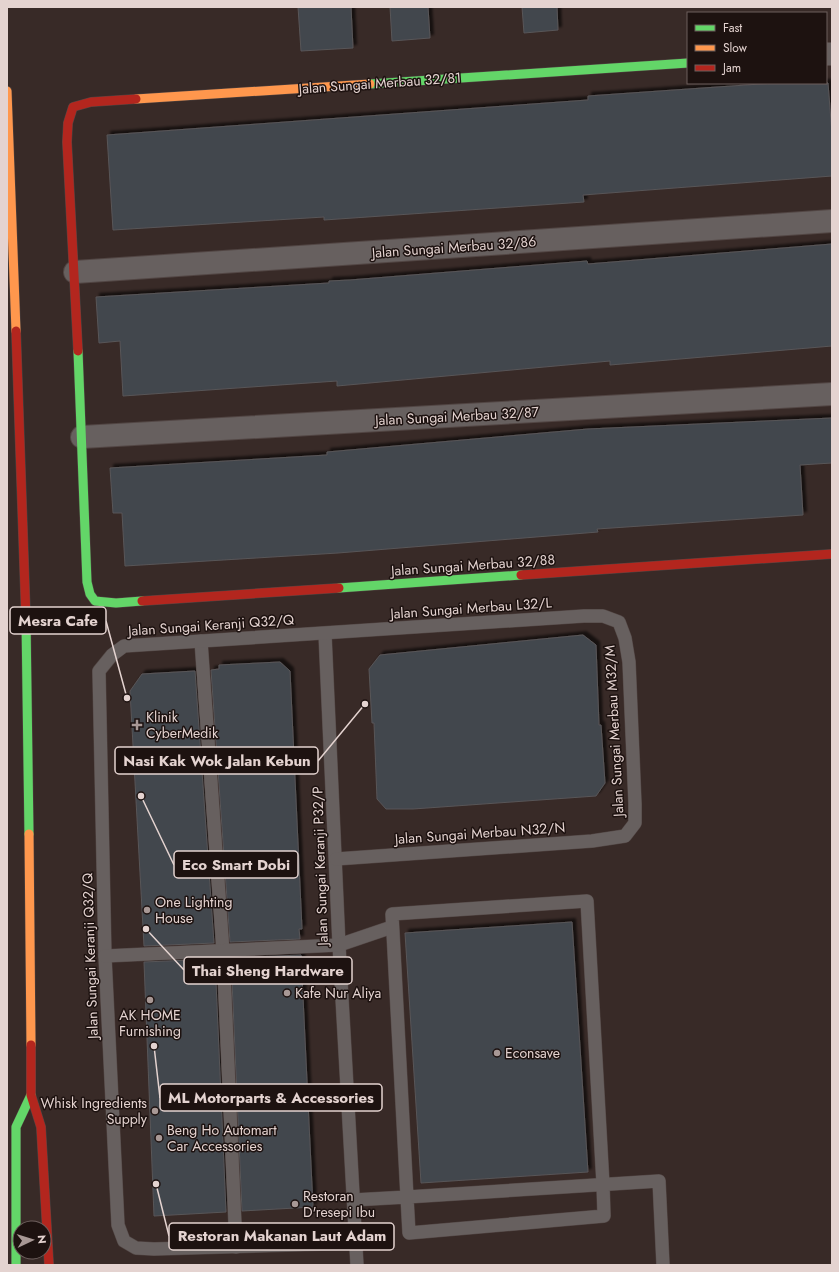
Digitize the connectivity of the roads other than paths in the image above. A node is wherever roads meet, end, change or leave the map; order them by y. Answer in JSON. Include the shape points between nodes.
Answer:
{"nodes":[{"id":1,"x":687,"y":63,"type":"edge"},
{"id":2,"x":7,"y":92,"type":"edge"},
{"id":3,"x":832,"y":221,"type":"edge"},
{"id":4,"x":75,"y":272,"type":"junction"},
{"id":5,"x":832,"y":394,"type":"edge"},
{"id":6,"x":82,"y":437,"type":"junction"},
{"id":7,"x":832,"y":554,"type":"edge"},
{"id":8,"x":619,"y":622,"type":"joint"},
{"id":9,"x":325,"y":634,"type":"junction"},
{"id":10,"x":201,"y":641,"type":"junction"},
{"id":11,"x":626,"y":836,"type":"joint"},
{"id":12,"x":336,"y":859,"type":"junction"},
{"id":13,"x":392,"y":927,"type":"junction"},
{"id":14,"x":339,"y":945,"type":"junction"},
{"id":15,"x":223,"y":951,"type":"junction"},
{"id":16,"x":105,"y":956,"type":"junction"},
{"id":17,"x":31,"y":1095,"type":"junction"},
{"id":18,"x":603,"y":1184,"type":"junction"},
{"id":19,"x":407,"y":1197,"type":"junction"},
{"id":20,"x":352,"y":1200,"type":"junction"},
{"id":21,"x":16,"y":1220,"type":"edge"},
{"id":22,"x":47,"y":1220,"type":"edge"},
{"id":23,"x":356,"y":1243,"type":"junction"},
{"id":24,"x":236,"y":1247,"type":"junction"},
{"id":25,"x":52,"y":1248,"type":"edge"},
{"id":26,"x":58,"y":1259,"type":"dead end"},
{"id":27,"x":357,"y":1265,"type":"edge"},
{"id":28,"x":663,"y":1265,"type":"edge"}],
"edges":[{"from":1,"to":4,"type":"street","name":"Jalan Sungai Merbau 32/81","via":[[91,102],[73,107],[68,123],[67,142]]},
{"from":2,"to":17,"type":"street","via":[[28,661]]},
{"from":3,"to":4,"type":"street","name":"Jalan Sungai Merbau 32/86"},
{"from":4,"to":6,"type":"street"},
{"from":5,"to":6,"type":"street","name":"Jalan Sungai Merbau 32/87"},
{"from":6,"to":7,"type":"street","name":"Jalan Sungai Merbau 32/88","via":[[87,582],[95,601],[116,603]]},
{"from":8,"to":9,"type":"lane","name":"Jalan Sungai Merbau L32/L","via":[[603,616],[584,616]]},
{"from":8,"to":11,"type":"lane","name":"Jalan Sungai Merbau M32/M","via":[[629,662],[635,804],[635,823]]},
{"from":9,"to":10,"type":"lane","name":"Jalan Sungai Keranji Q32/Q"},
{"from":9,"to":12,"type":"lane","name":"Jalan Sungai Keranji P32/P"},
{"from":10,"to":15,"type":"lane"},
{"from":10,"to":16,"type":"lane","name":"Jalan Sungai Keranji Q32/Q","via":[[124,646],[112,655],[99,671]]},
{"from":11,"to":12,"type":"lane","name":"Jalan Sungai Merbau N32/N","via":[[592,842]]},
{"from":12,"to":14,"type":"lane","name":"Jalan Sungai Keranji P32/P"},
{"from":13,"to":14,"type":"lane"},
{"from":13,"to":18,"type":"lane","via":[[392,914],[586,901]]},
{"from":13,"to":19,"type":"lane"},
{"from":14,"to":15,"type":"lane"},
{"from":14,"to":20,"type":"lane","name":"Jalan Sungai Keranji P32/P"},
{"from":15,"to":16,"type":"lane"},
{"from":15,"to":24,"type":"lane"},
{"from":16,"to":24,"type":"lane","name":"Jalan Sungai Keranji Q32/Q","via":[[118,1225],[124,1242],[136,1248]]},
{"from":17,"to":21,"type":"street","via":[[16,1127]]},
{"from":17,"to":22,"type":"street","via":[[41,1127]]},
{"from":18,"to":19,"type":"lane"},
{"from":18,"to":19,"type":"lane","via":[[604,1216],[409,1233]]},
{"from":18,"to":28,"type":"lane","via":[[659,1181]]},
{"from":19,"to":20,"type":"lane"},
{"from":20,"to":23,"type":"lane","name":"Jalan Sungai Keranji P32/P"},
{"from":23,"to":24,"type":"lane","name":"Jalan Sungai Keranji Q32/Q"},
{"from":23,"to":27,"type":"lane","name":"Jalan Sungai Keranji P32/P"},
{"from":25,"to":26,"type":"street"}]}
